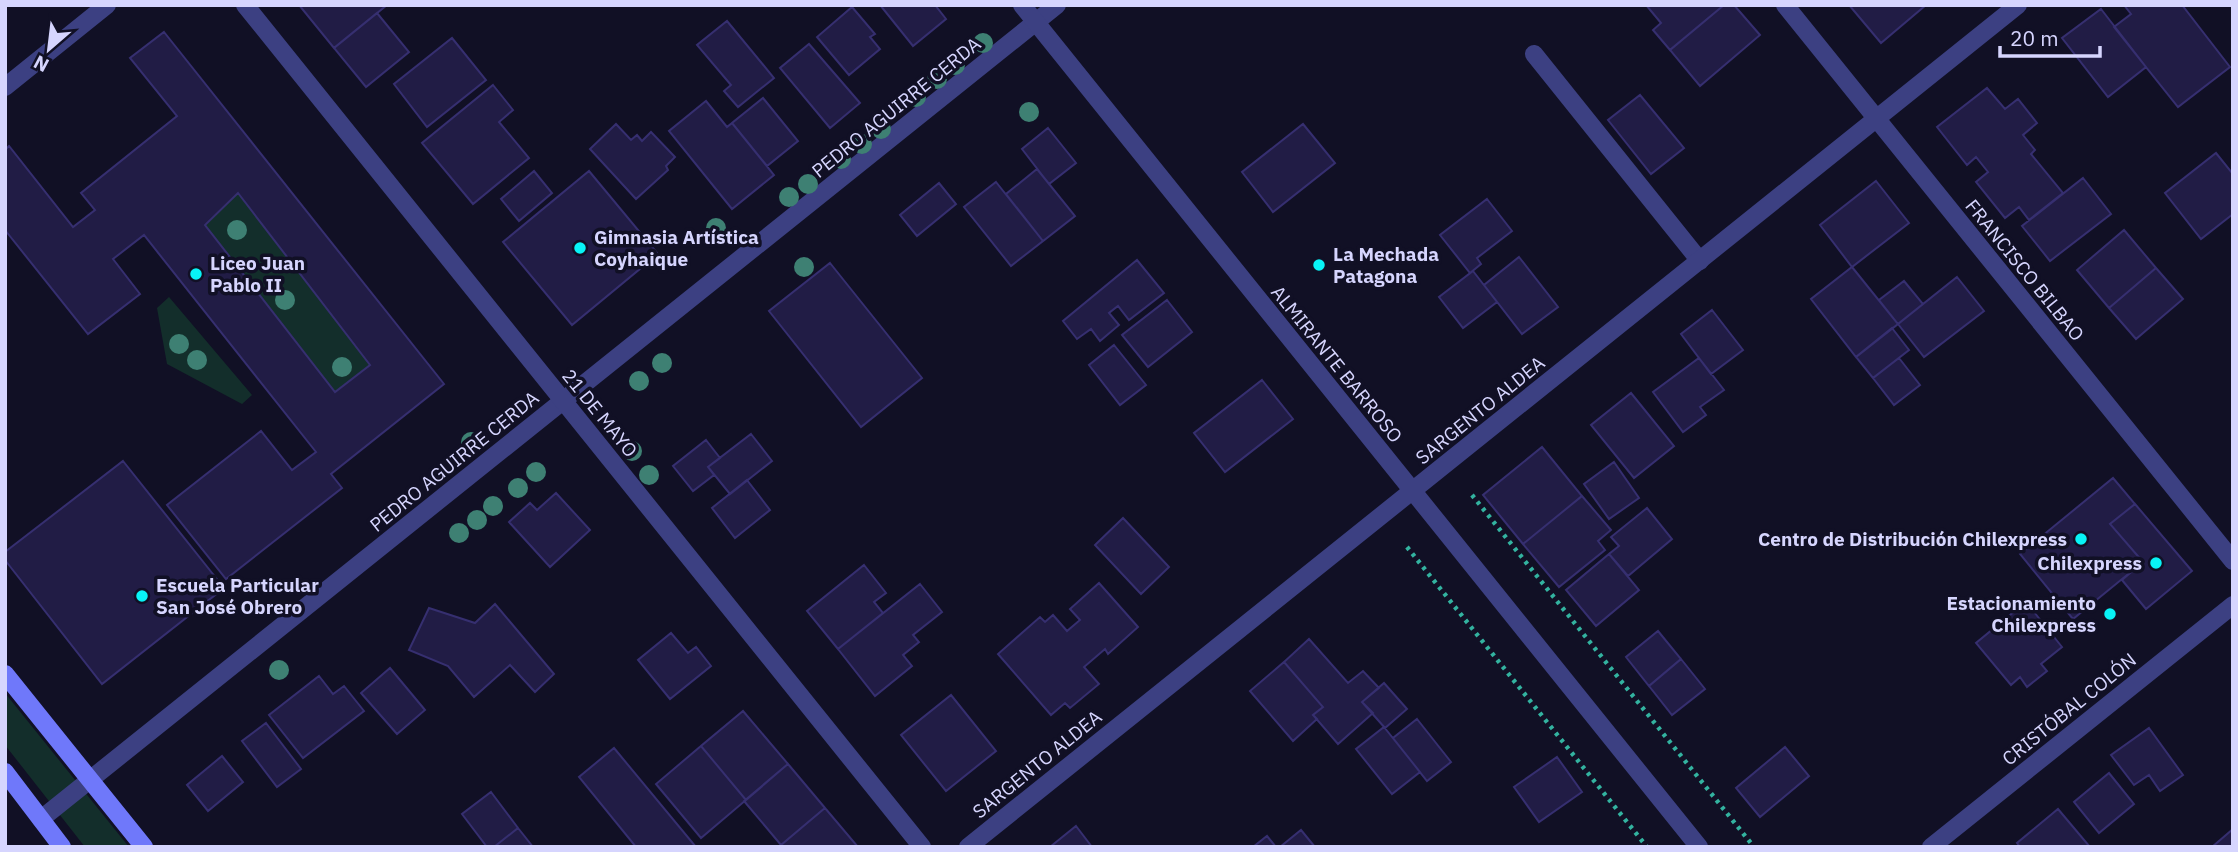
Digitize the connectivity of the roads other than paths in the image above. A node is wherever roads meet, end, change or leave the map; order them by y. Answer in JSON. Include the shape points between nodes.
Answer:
{"nodes":[{"id":1,"x":107,"y":5,"type":"edge"},
{"id":2,"x":245,"y":5,"type":"edge"},
{"id":3,"x":1022,"y":5,"type":"edge"},
{"id":4,"x":1057,"y":5,"type":"edge"},
{"id":5,"x":1785,"y":5,"type":"edge"},
{"id":6,"x":2018,"y":5,"type":"edge"},
{"id":7,"x":1036,"y":22,"type":"junction"},
{"id":8,"x":1534,"y":54,"type":"dead end"},
{"id":9,"x":5,"y":87,"type":"edge"},
{"id":10,"x":1877,"y":119,"type":"junction"},
{"id":11,"x":1700,"y":261,"type":"junction"},
{"id":12,"x":563,"y":401,"type":"junction"},
{"id":13,"x":1412,"y":491,"type":"junction"},
{"id":14,"x":2233,"y":561,"type":"edge"},
{"id":15,"x":2233,"y":605,"type":"edge"},
{"id":16,"x":5,"y":674,"type":"edge"},
{"id":17,"x":5,"y":772,"type":"edge"},
{"id":18,"x":89,"y":780,"type":"junction"},
{"id":19,"x":41,"y":819,"type":"junction"},
{"id":20,"x":62,"y":847,"type":"edge"},
{"id":21,"x":144,"y":847,"type":"edge"},
{"id":22,"x":922,"y":847,"type":"edge"},
{"id":23,"x":968,"y":847,"type":"edge"},
{"id":24,"x":1699,"y":847,"type":"edge"},
{"id":25,"x":1931,"y":847,"type":"edge"}],
"edges":[{"from":1,"to":9,"type":"street"},
{"from":2,"to":12,"type":"street","name":"21 DE MAYO"},
{"from":3,"to":7,"type":"street","name":"ALMIRANTE BARROSO"},
{"from":4,"to":7,"type":"street","name":"PEDRO AGUIRRE CERDA"},
{"from":5,"to":10,"type":"street","name":"FRANCISCO BILBAO"},
{"from":6,"to":10,"type":"street","name":"SARGENTO ALDEA"},
{"from":7,"to":12,"type":"street","name":"PEDRO AGUIRRE CERDA"},
{"from":7,"to":13,"type":"street","name":"ALMIRANTE BARROSO"},
{"from":8,"to":11,"type":"street"},
{"from":10,"to":11,"type":"street","name":"SARGENTO ALDEA"},
{"from":10,"to":14,"type":"street","name":"FRANCISCO BILBAO"},
{"from":11,"to":13,"type":"street","name":"SARGENTO ALDEA"},
{"from":12,"to":18,"type":"street","name":"PEDRO AGUIRRE CERDA"},
{"from":12,"to":22,"type":"street","name":"21 DE MAYO"},
{"from":13,"to":23,"type":"street","name":"SARGENTO ALDEA"},
{"from":13,"to":24,"type":"street","name":"ALMIRANTE BARROSO"},
{"from":15,"to":25,"type":"street","name":"CRISTÓBAL COLÓN"},
{"from":16,"to":18,"type":"main road"},
{"from":17,"to":19,"type":"main road"},
{"from":18,"to":19,"type":"street","name":"PEDRO AGUIRRE CERDA"},
{"from":18,"to":21,"type":"main road"},
{"from":19,"to":20,"type":"main road"}]}
